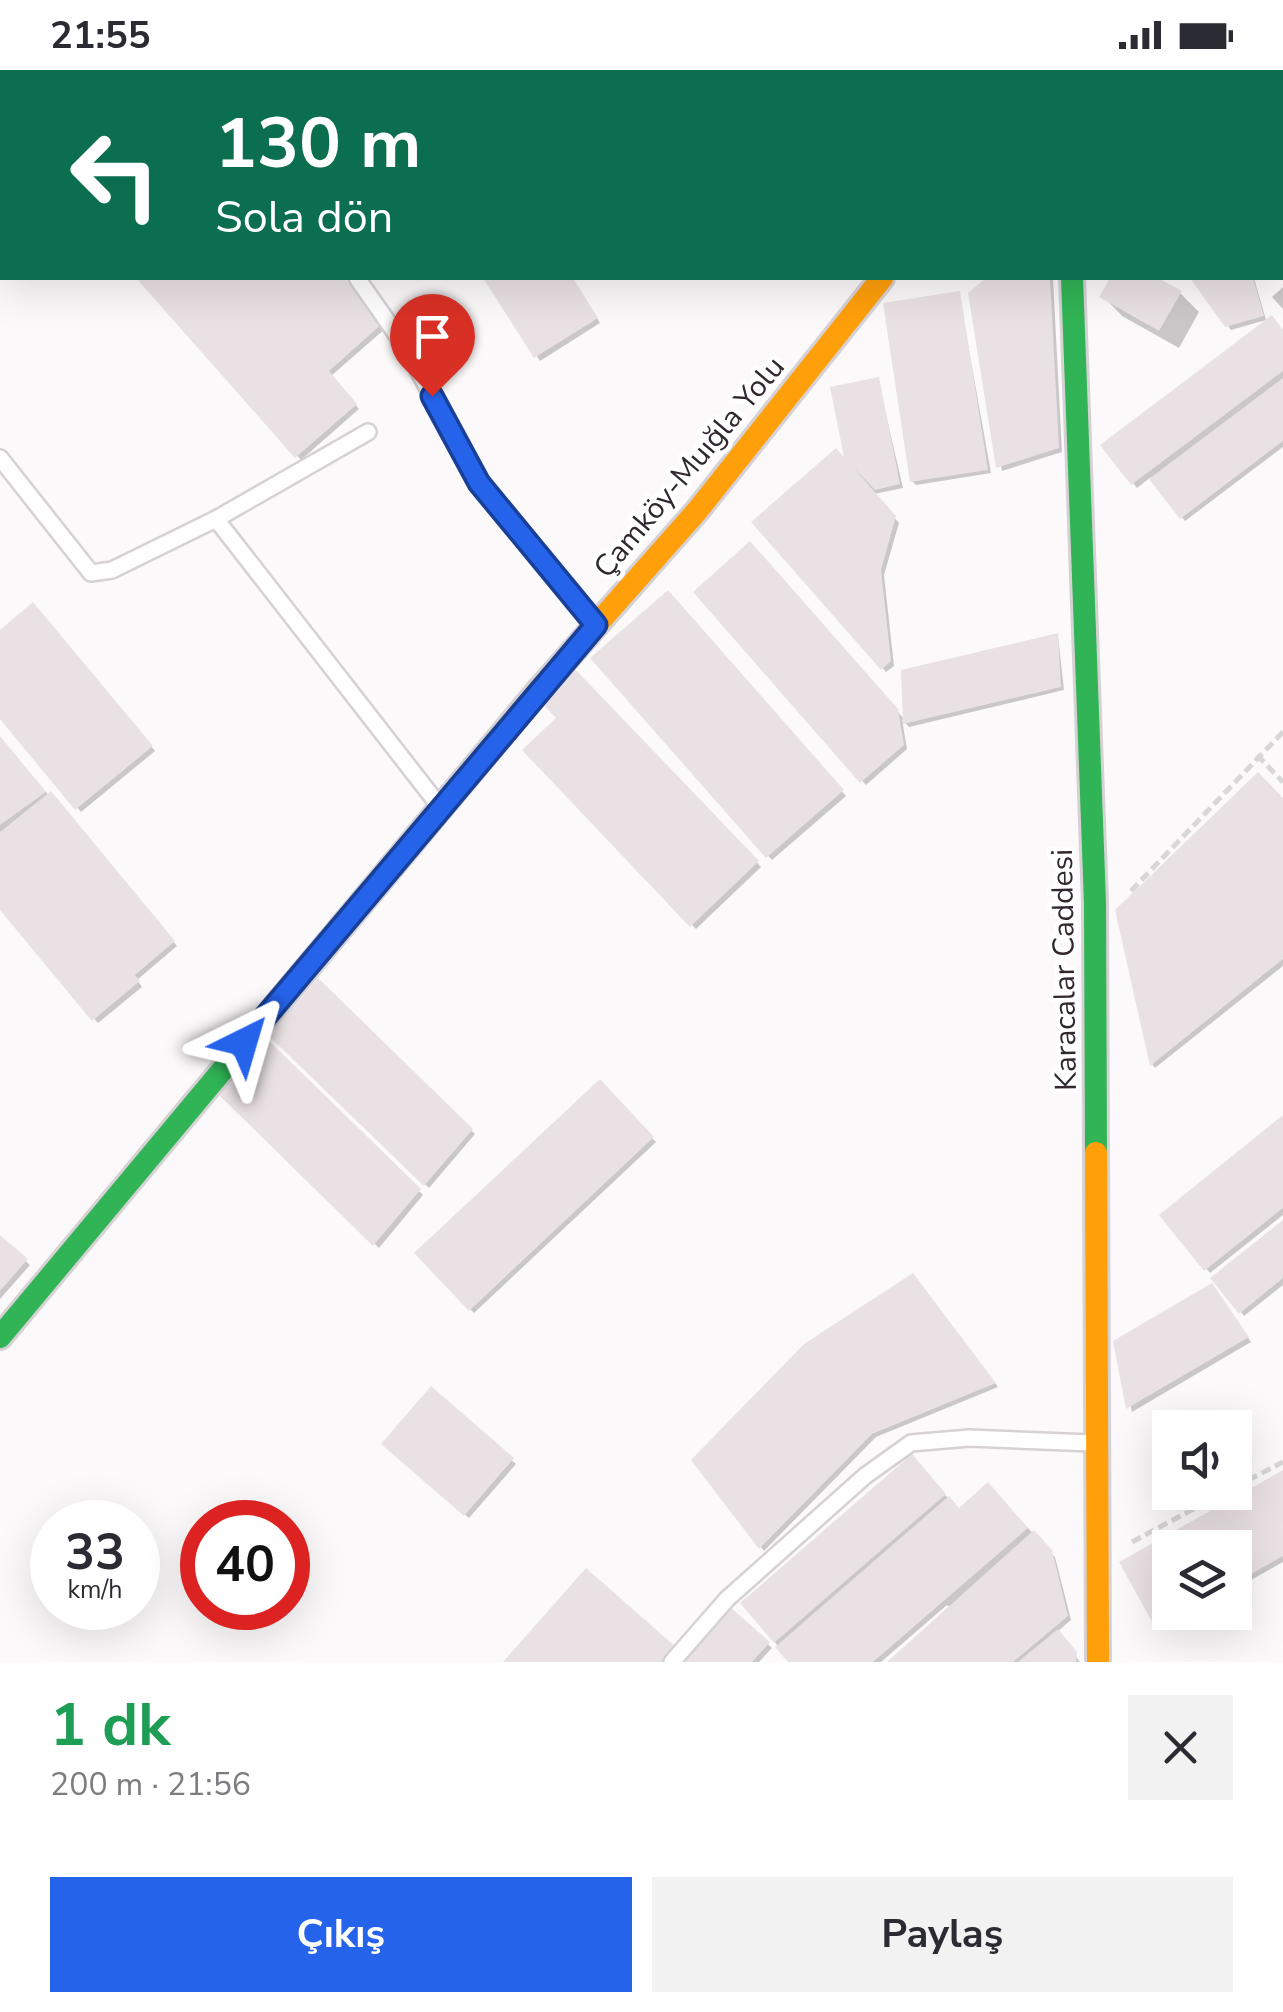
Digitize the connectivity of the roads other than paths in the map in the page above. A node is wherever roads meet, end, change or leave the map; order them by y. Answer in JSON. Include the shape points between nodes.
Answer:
{"nodes":[{"id":1,"x":358,"y":280,"type":"edge"},
{"id":2,"x":880,"y":280,"type":"edge"},
{"id":3,"x":1072,"y":280,"type":"edge"},
{"id":4,"x":368,"y":432,"type":"dead end"},
{"id":5,"x":0,"y":458,"type":"edge"},
{"id":6,"x":216,"y":519,"type":"junction"},
{"id":7,"x":596,"y":625,"type":"junction"},
{"id":8,"x":440,"y":806,"type":"junction"},
{"id":9,"x":0,"y":1337,"type":"edge"},
{"id":10,"x":1096,"y":1444,"type":"junction"},
{"id":11,"x":672,"y":1662,"type":"edge"},
{"id":12,"x":1098,"y":1662,"type":"edge"}],
"edges":[{"from":1,"to":7,"type":"lane","via":[[406,348],[479,483]]},
{"from":2,"to":7,"type":"street","name":"Çamköy-Muığla Yolu","via":[[697,511]]},
{"from":3,"to":10,"type":"street","name":"Karacalar Caddesi","via":[[1095,930]]},
{"from":4,"to":6,"type":"lane"},
{"from":5,"to":6,"type":"lane","via":[[91,573],[112,570]]},
{"from":6,"to":8,"type":"lane"},
{"from":7,"to":8,"type":"street","name":"Çamköy-Muığla Yolu"},
{"from":8,"to":9,"type":"street","name":"Çamköy-Muığla Yolu"},
{"from":10,"to":11,"type":"lane","via":[[969,1438],[912,1443],[865,1476],[727,1599]]},
{"from":10,"to":12,"type":"street","name":"Karacalar Caddesi"}]}
